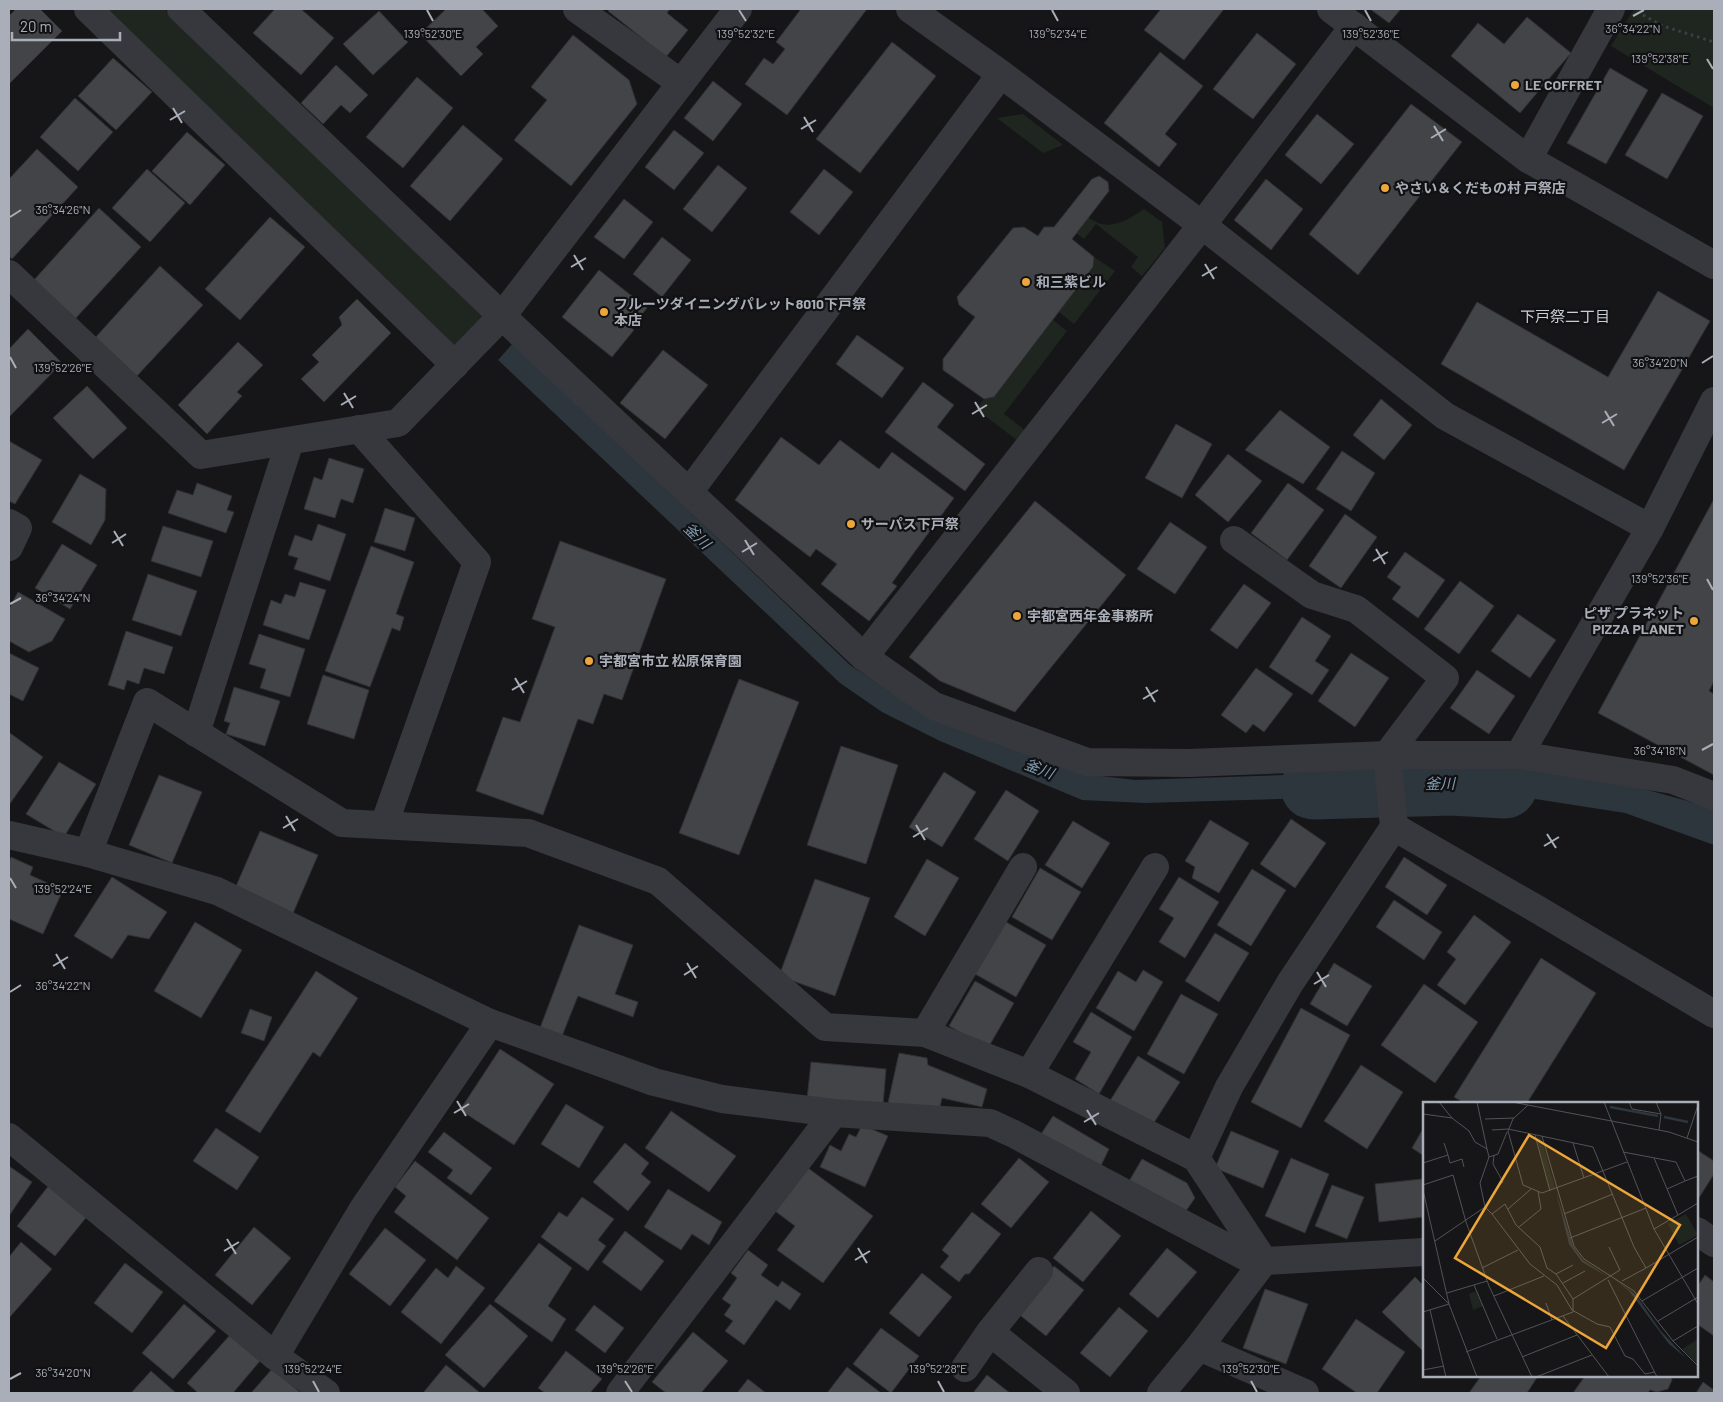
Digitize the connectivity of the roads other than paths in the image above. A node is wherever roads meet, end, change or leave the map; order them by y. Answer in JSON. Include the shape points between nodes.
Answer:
{"nodes":[{"id":1,"x":88,"y":9,"type":"edge"},
{"id":2,"x":181,"y":9,"type":"edge"},
{"id":3,"x":577,"y":9,"type":"edge"},
{"id":4,"x":738,"y":9,"type":"edge"},
{"id":5,"x":910,"y":9,"type":"edge"},
{"id":6,"x":1331,"y":9,"type":"edge"},
{"id":7,"x":1611,"y":9,"type":"edge"},
{"id":8,"x":1354,"y":26,"type":"junction"},
{"id":9,"x":1001,"y":74,"type":"junction"},
{"id":10,"x":681,"y":83,"type":"junction"},
{"id":11,"x":1528,"y":158,"type":"junction"},
{"id":12,"x":1202,"y":225,"type":"junction"},
{"id":13,"x":1714,"y":265,"type":"edge"},
{"id":14,"x":9,"y":274,"type":"edge"},
{"id":15,"x":498,"y":320,"type":"junction"},
{"id":16,"x":460,"y":360,"type":"junction"},
{"id":17,"x":1714,"y":401,"type":"edge"},
{"id":18,"x":359,"y":429,"type":"junction"},
{"id":19,"x":290,"y":441,"type":"junction"},
{"id":20,"x":689,"y":492,"type":"junction"},
{"id":21,"x":9,"y":523,"type":"edge"},
{"id":22,"x":1650,"y":528,"type":"junction"},
{"id":23,"x":1234,"y":540,"type":"dead end"},
{"id":24,"x":9,"y":548,"type":"edge"},
{"id":25,"x":864,"y":657,"type":"junction"},
{"id":26,"x":196,"y":733,"type":"junction"},
{"id":27,"x":1387,"y":755,"type":"junction"},
{"id":28,"x":1519,"y":755,"type":"junction"},
{"id":29,"x":1714,"y":796,"type":"edge"},
{"id":30,"x":384,"y":826,"type":"junction"},
{"id":31,"x":1394,"y":827,"type":"junction"},
{"id":32,"x":9,"y":835,"type":"edge"},
{"id":33,"x":88,"y":853,"type":"junction"},
{"id":34,"x":1023,"y":867,"type":"dead end"},
{"id":35,"x":1155,"y":867,"type":"dead end"},
{"id":36,"x":1714,"y":1014,"type":"edge"},
{"id":37,"x":490,"y":1023,"type":"junction"},
{"id":38,"x":925,"y":1033,"type":"junction"},
{"id":39,"x":1030,"y":1074,"type":"junction"},
{"id":40,"x":834,"y":1113,"type":"junction"},
{"id":41,"x":9,"y":1137,"type":"edge"},
{"id":42,"x":1196,"y":1158,"type":"junction"},
{"id":43,"x":1698,"y":1232,"type":"edge"},
{"id":44,"x":1714,"y":1243,"type":"edge"},
{"id":45,"x":1423,"y":1252,"type":"edge"},
{"id":46,"x":1264,"y":1261,"type":"junction"},
{"id":47,"x":1039,"y":1271,"type":"dead end"},
{"id":48,"x":990,"y":1332,"type":"junction"},
{"id":49,"x":1199,"y":1347,"type":"junction"},
{"id":50,"x":275,"y":1356,"type":"junction"},
{"id":51,"x":964,"y":1368,"type":"dead end"},
{"id":52,"x":326,"y":1393,"type":"edge"},
{"id":53,"x":620,"y":1393,"type":"edge"},
{"id":54,"x":1066,"y":1393,"type":"edge"},
{"id":55,"x":1161,"y":1393,"type":"edge"},
{"id":56,"x":1305,"y":1393,"type":"edge"}],
"edges":[{"from":1,"to":16,"type":"street"},
{"from":2,"to":15,"type":"street"},
{"from":3,"to":10,"type":"street"},
{"from":4,"to":10,"type":"street"},
{"from":5,"to":9,"type":"street"},
{"from":6,"to":8,"type":"street"},
{"from":7,"to":11,"type":"street"},
{"from":8,"to":11,"type":"street"},
{"from":8,"to":12,"type":"street"},
{"from":9,"to":12,"type":"street"},
{"from":9,"to":20,"type":"street"},
{"from":10,"to":15,"type":"street"},
{"from":11,"to":13,"type":"street"},
{"from":12,"to":22,"type":"street","via":[[1445,416]]},
{"from":12,"to":25,"type":"street"},
{"from":14,"to":19,"type":"street","via":[[200,455]]},
{"from":15,"to":16,"type":"street"},
{"from":15,"to":20,"type":"street"},
{"from":16,"to":18,"type":"street","via":[[398,423]]},
{"from":17,"to":22,"type":"street"},
{"from":18,"to":19,"type":"street"},
{"from":18,"to":30,"type":"street","via":[[477,562]]},
{"from":19,"to":26,"type":"street"},
{"from":20,"to":25,"type":"street"},
{"from":21,"to":24,"type":"street","via":[[18,528]]},
{"from":22,"to":28,"type":"street"},
{"from":23,"to":27,"type":"street","via":[[1312,595],[1356,609],[1445,678]]},
{"from":25,"to":27,"type":"street","via":[[934,706],[1087,762],[1189,763]]},
{"from":26,"to":30,"type":"street","via":[[342,823]]},
{"from":26,"to":33,"type":"street","via":[[147,702]]},
{"from":27,"to":28,"type":"street"},
{"from":27,"to":31,"type":"street"},
{"from":28,"to":29,"type":"street","via":[[1673,780]]},
{"from":30,"to":38,"type":"street","via":[[528,833],[658,881],[825,1026]]},
{"from":31,"to":36,"type":"street"},
{"from":31,"to":42,"type":"street","via":[[1290,983],[1229,1086]]},
{"from":32,"to":33,"type":"street"},
{"from":33,"to":37,"type":"street","via":[[218,891]]},
{"from":34,"to":38,"type":"street"},
{"from":35,"to":39,"type":"street"},
{"from":37,"to":40,"type":"street","via":[[654,1082],[722,1098]]},
{"from":37,"to":50,"type":"street","via":[[363,1209]]},
{"from":38,"to":39,"type":"street"},
{"from":39,"to":42,"type":"street"},
{"from":40,"to":46,"type":"street","via":[[990,1123],[1244,1256]]},
{"from":40,"to":53,"type":"street"},
{"from":41,"to":50,"type":"street"},
{"from":42,"to":46,"type":"street"},
{"from":43,"to":44,"type":"street"},
{"from":45,"to":46,"type":"street"},
{"from":46,"to":49,"type":"street"},
{"from":47,"to":48,"type":"street"},
{"from":48,"to":51,"type":"street"},
{"from":48,"to":54,"type":"street"},
{"from":49,"to":55,"type":"street"},
{"from":49,"to":56,"type":"street"},
{"from":50,"to":52,"type":"street"}]}
